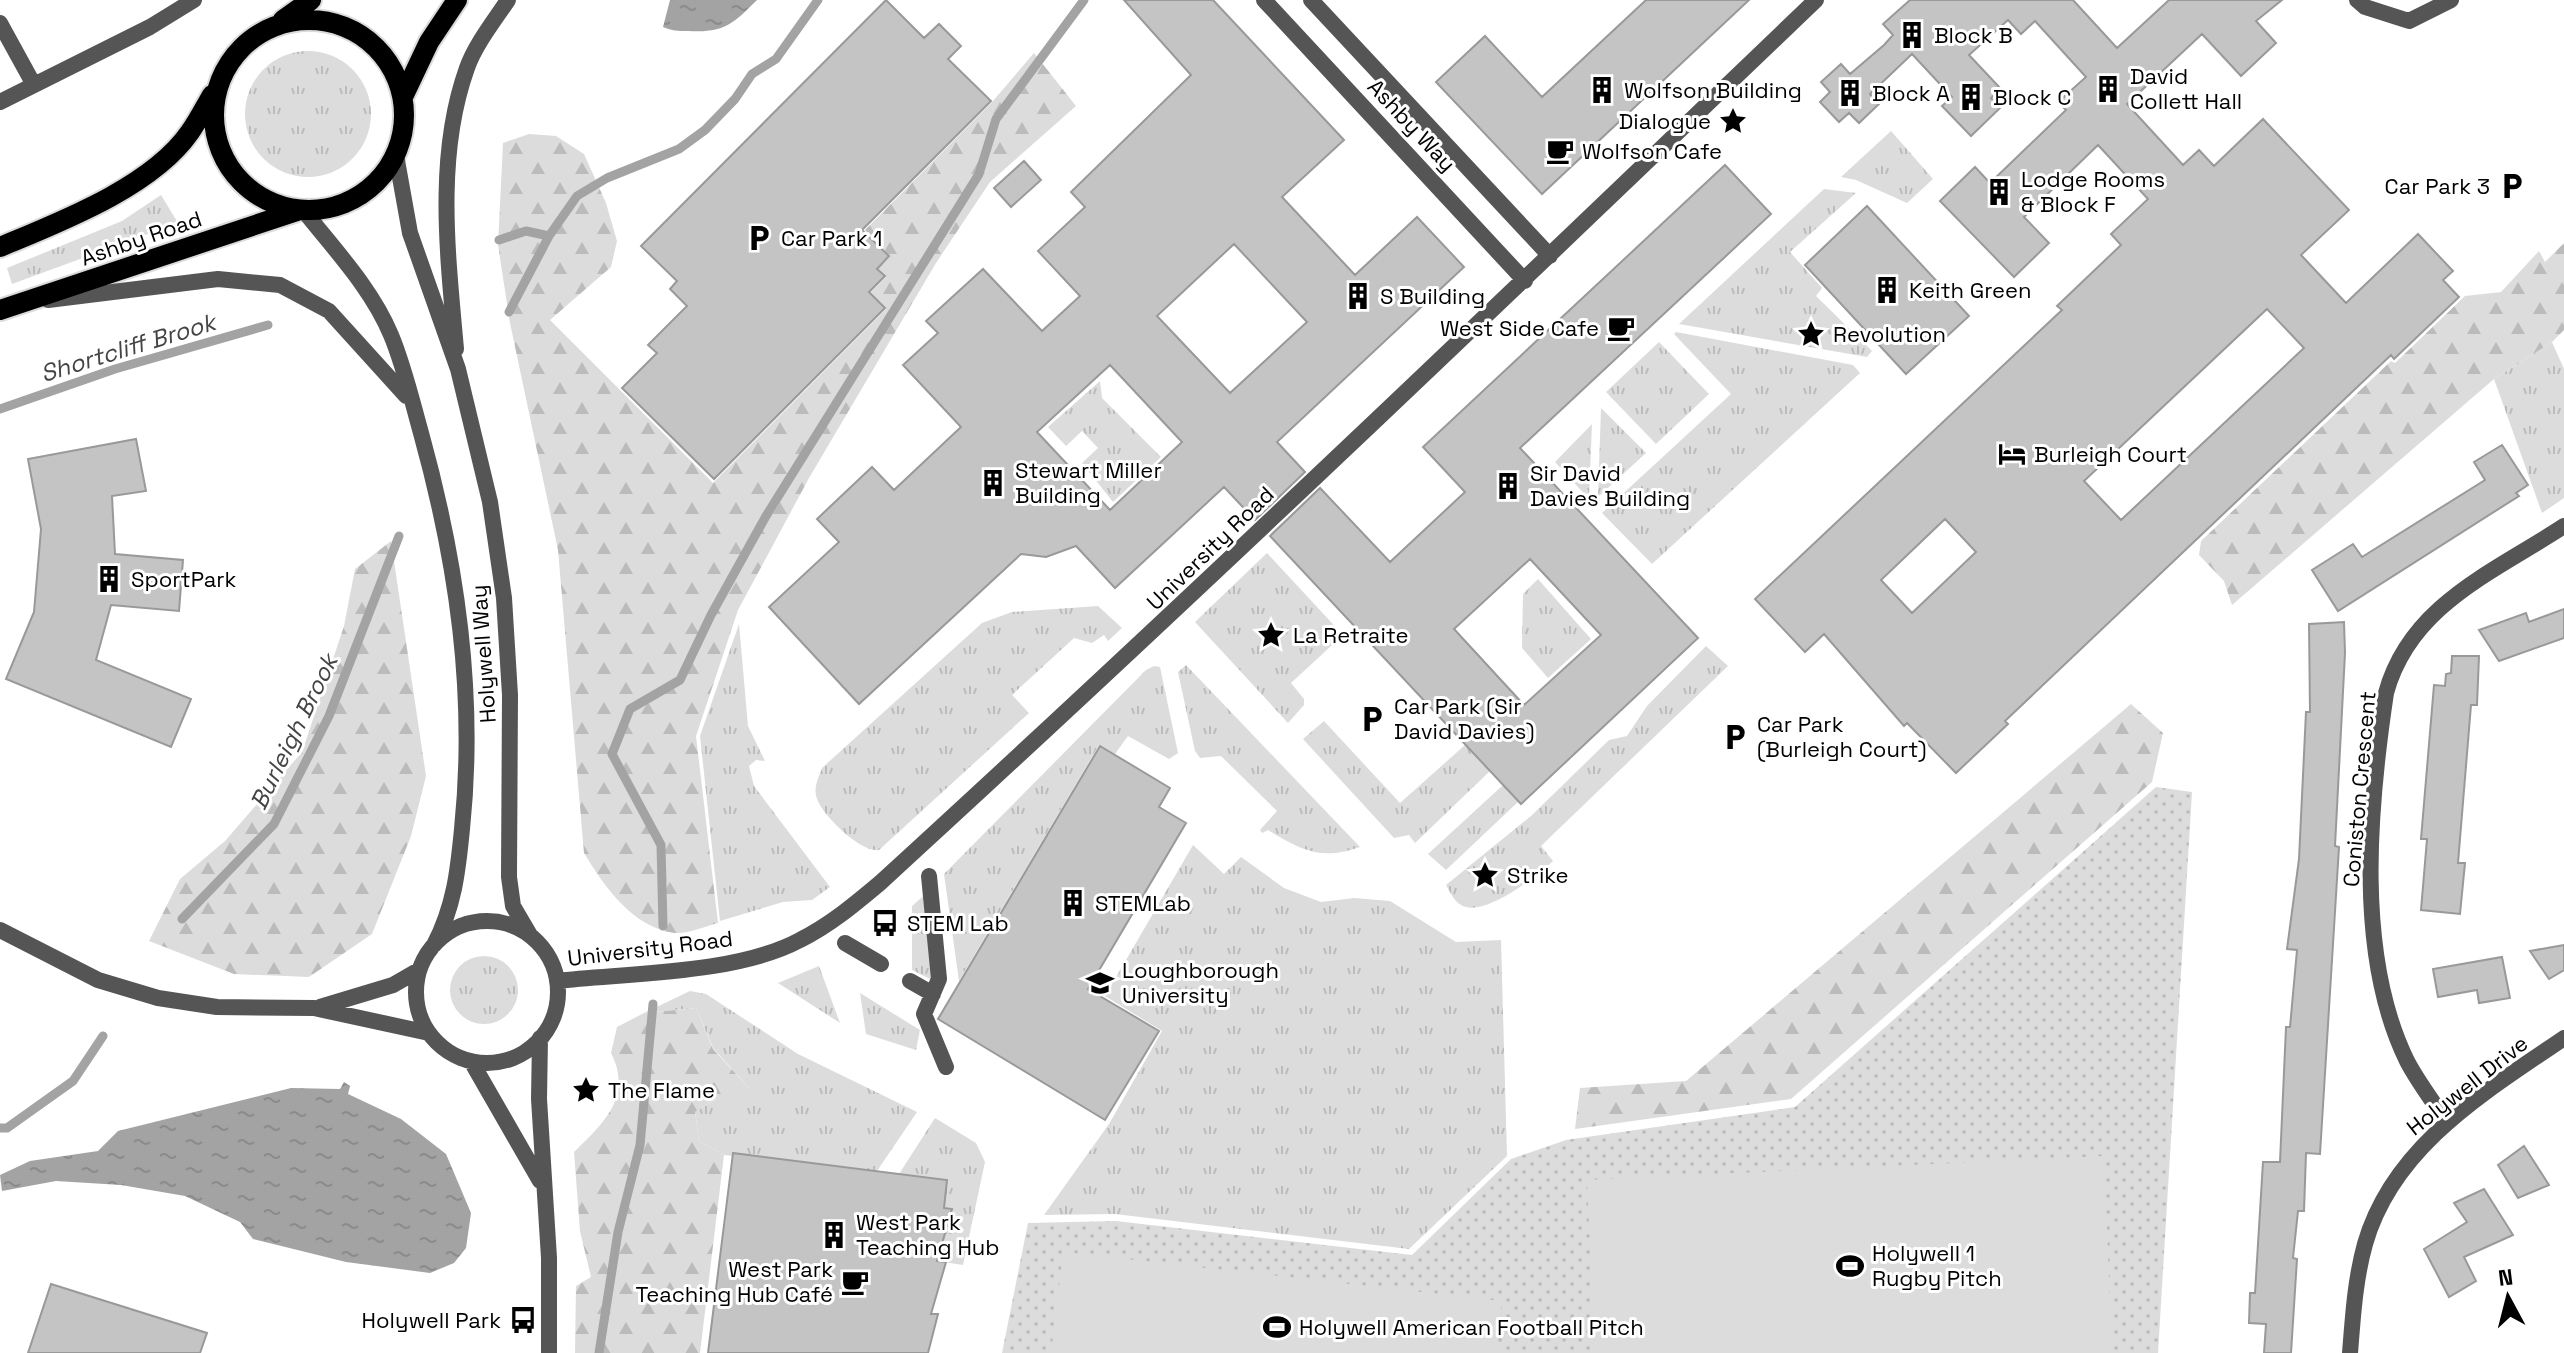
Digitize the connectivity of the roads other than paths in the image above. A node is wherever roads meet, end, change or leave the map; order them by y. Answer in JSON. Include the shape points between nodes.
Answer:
{"nodes":[{"id":1,"x":194,"y":0,"type":"edge"},
{"id":2,"x":311,"y":0,"type":"edge"},
{"id":3,"x":457,"y":0,"type":"edge"},
{"id":4,"x":508,"y":0,"type":"edge"},
{"id":5,"x":1264,"y":0,"type":"edge"},
{"id":6,"x":1311,"y":0,"type":"edge"},
{"id":7,"x":1816,"y":0,"type":"edge"},
{"id":8,"x":2357,"y":0,"type":"edge"},
{"id":9,"x":2451,"y":0,"type":"edge"},
{"id":10,"x":0,"y":23,"type":"edge"},
{"id":11,"x":276,"y":25,"type":"junction"},
{"id":12,"x":34,"y":85,"type":"junction"},
{"id":13,"x":217,"y":86,"type":"junction"},
{"id":14,"x":403,"y":97,"type":"junction"},
{"id":15,"x":0,"y":102,"type":"edge"},
{"id":16,"x":396,"y":155,"type":"junction"},
{"id":17,"x":300,"y":211,"type":"junction"},
{"id":18,"x":0,"y":247,"type":"edge"},
{"id":19,"x":1550,"y":256,"type":"junction"},
{"id":20,"x":1525,"y":281,"type":"junction"},
{"id":21,"x":25,"y":302,"type":"junction"},
{"id":22,"x":0,"y":310,"type":"edge"},
{"id":23,"x":458,"y":369,"type":"junction"},
{"id":24,"x":413,"y":403,"type":"junction"},
{"id":25,"x":2564,"y":526,"type":"edge"},
{"id":26,"x":929,"y":876,"type":"dead end"},
{"id":27,"x":0,"y":930,"type":"edge"},
{"id":28,"x":530,"y":935,"type":"junction"},
{"id":29,"x":845,"y":943,"type":"dead end"},
{"id":30,"x":434,"y":945,"type":"junction"},
{"id":31,"x":419,"y":970,"type":"junction"},
{"id":32,"x":557,"y":981,"type":"junction"},
{"id":33,"x":933,"y":994,"type":"junction"},
{"id":34,"x":314,"y":1008,"type":"junction"},
{"id":35,"x":429,"y":1033,"type":"junction"},
{"id":36,"x":540,"y":1038,"type":"junction"},
{"id":37,"x":2564,"y":1038,"type":"edge"},
{"id":38,"x":471,"y":1061,"type":"junction"},
{"id":39,"x":946,"y":1067,"type":"dead end"},
{"id":40,"x":2447,"y":1122,"type":"junction"},
{"id":41,"x":543,"y":1186,"type":"junction"},
{"id":42,"x":549,"y":1353,"type":"edge"},
{"id":43,"x":2350,"y":1353,"type":"edge"}],
"edges":[{"from":1,"to":12,"type":"street"},
{"from":2,"to":11,"type":"main road"},
{"from":3,"to":14,"type":"main road","via":[[429,42]]},
{"from":4,"to":23,"type":"street","name":"Holywell Way","via":[[467,66],[452,125],[447,193]]},
{"from":5,"to":20,"type":"street","name":"Ashby Way"},
{"from":6,"to":19,"type":"street","name":"Ashby Way"},
{"from":7,"to":19,"type":"street","name":"University Road"},
{"from":8,"to":9,"type":"street","via":[[2409,21]]},
{"from":10,"to":12,"type":"street"},
{"from":11,"to":13,"type":"main road","via":[[230,60]]},
{"from":11,"to":14,"type":"main road","via":[[331,22],[356,32],[394,71]]},
{"from":12,"to":15,"type":"street"},
{"from":13,"to":17,"type":"main road","via":[[212,113],[227,167],[258,196]]},
{"from":13,"to":18,"type":"main road","name":"Ashby Road","via":[[189,135],[146,174],[79,214]]},
{"from":14,"to":16,"type":"main road","via":[[403,136]]},
{"from":16,"to":17,"type":"main road","via":[[381,179],[359,197],[333,208]]},
{"from":16,"to":23,"type":"street","name":"Holywell Way","via":[[410,233]]},
{"from":17,"to":21,"type":"main road","name":"Ashby Road"},
{"from":17,"to":24,"type":"street","name":"Holywell Way","via":[[358,278],[391,333]]},
{"from":19,"to":20,"type":"street","name":"University Road"},
{"from":20,"to":32,"type":"street","name":"University Road","via":[[837,918],[797,942],[730,963]]},
{"from":21,"to":22,"type":"main road","name":"Ashby Road"},
{"from":21,"to":24,"type":"street","name":"Holywell Way","via":[[218,279],[280,285],[329,311]]},
{"from":23,"to":28,"type":"street","name":"Holywell Way","via":[[490,502],[504,598],[510,695],[509,877],[513,906]]},
{"from":24,"to":30,"type":"street","name":"Holywell Way","via":[[442,509],[459,602],[466,702],[466,794],[456,882]]},
{"from":25,"to":40,"type":"street","name":"Coniston Crescent","via":[[2436,610],[2401,655],[2386,693],[2372,858],[2377,965],[2407,1060]]},
{"from":26,"to":33,"type":"street","via":[[939,979]]},
{"from":27,"to":34,"type":"street","via":[[112,985],[158,998],[217,1007]]},
{"from":28,"to":30,"type":"street","name":"Holywell Way","via":[[511,925],[480,922],[450,931]]},
{"from":28,"to":32,"type":"street","name":"Holywell Way","via":[[552,963]]},
{"from":29,"to":33,"type":"street"},
{"from":30,"to":31,"type":"street","name":"Holywell Way"},
{"from":31,"to":34,"type":"street","via":[[393,985]]},
{"from":31,"to":35,"type":"street","via":[[419,1013]]},
{"from":32,"to":36,"type":"street","via":[[552,1021]]},
{"from":33,"to":39,"type":"street","via":[[924,1014]]},
{"from":34,"to":35,"type":"street"},
{"from":35,"to":38,"type":"street"},
{"from":36,"to":38,"type":"street","via":[[509,1059]]},
{"from":36,"to":41,"type":"street"},
{"from":37,"to":40,"type":"street","name":"Holywell Drive"},
{"from":38,"to":41,"type":"street"},
{"from":40,"to":43,"type":"street","name":"Holywell Drive","via":[[2411,1157],[2377,1214],[2355,1291]]},
{"from":41,"to":42,"type":"street"}]}
